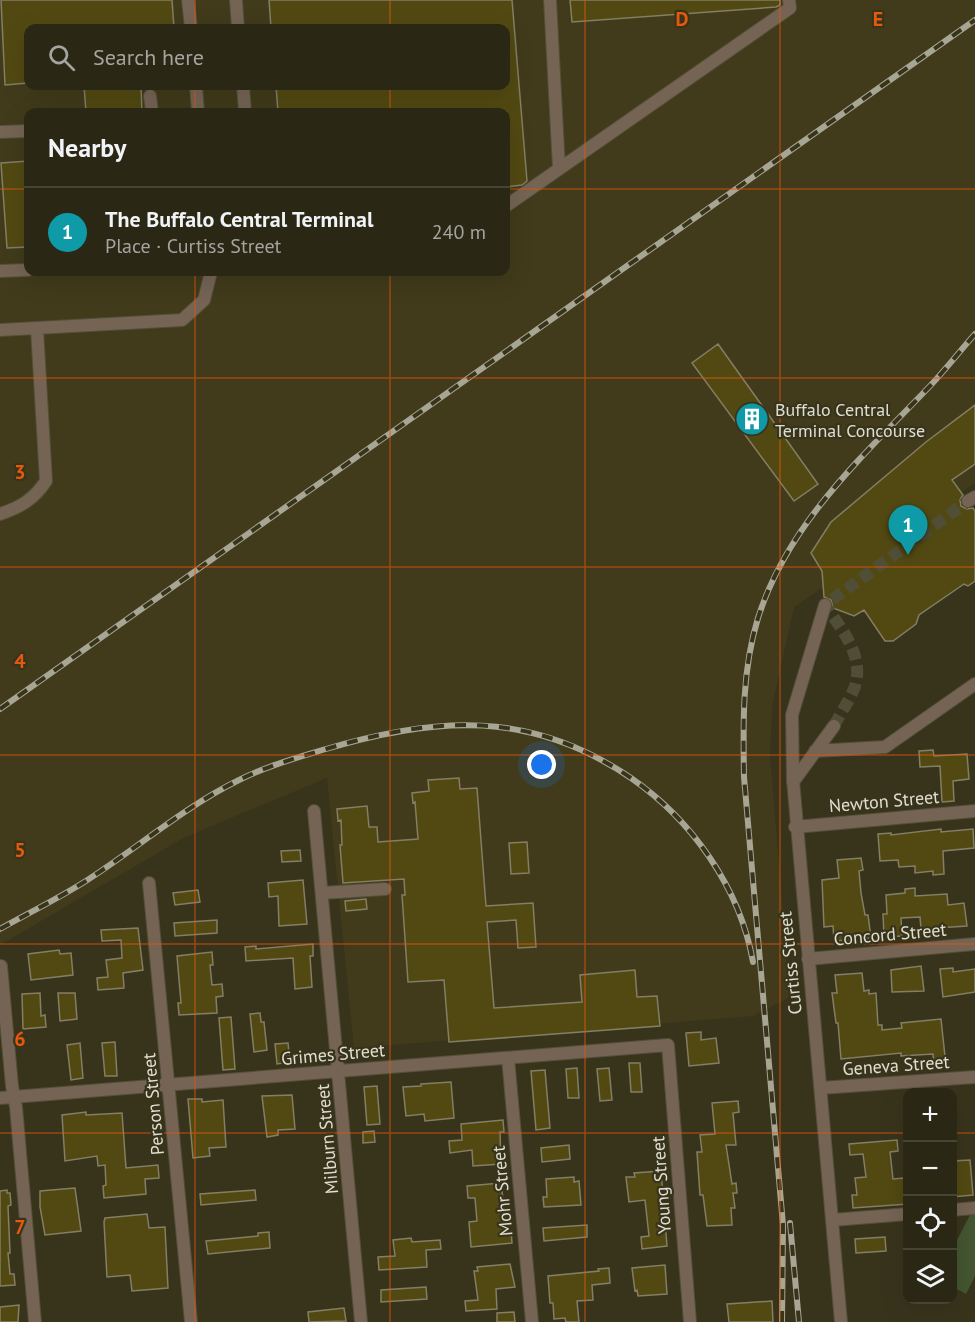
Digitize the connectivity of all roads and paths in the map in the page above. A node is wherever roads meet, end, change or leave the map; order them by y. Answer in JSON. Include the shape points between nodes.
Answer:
{"nodes":[{"id":1,"x":188,"y":0,"type":"edge"},
{"id":2,"x":236,"y":0,"type":"edge"},
{"id":3,"x":550,"y":0,"type":"edge"},
{"id":4,"x":789,"y":0,"type":"edge"},
{"id":5,"x":191,"y":24,"type":"edge"},
{"id":6,"x":238,"y":24,"type":"edge"},
{"id":7,"x":196,"y":90,"type":"edge"},
{"id":8,"x":243,"y":90,"type":"edge"},
{"id":9,"x":150,"y":96,"type":"dead end"},
{"id":10,"x":152,"y":108,"type":"edge"},
{"id":11,"x":198,"y":108,"type":"edge"},
{"id":12,"x":245,"y":108,"type":"edge"},
{"id":13,"x":24,"y":131,"type":"edge"},
{"id":14,"x":0,"y":132,"type":"edge"},
{"id":15,"x":559,"y":168,"type":"junction"},
{"id":16,"x":510,"y":203,"type":"edge"},
{"id":17,"x":24,"y":270,"type":"edge"},
{"id":18,"x":0,"y":271,"type":"edge"},
{"id":19,"x":210,"y":276,"type":"edge"},
{"id":20,"x":38,"y":329,"type":"junction"},
{"id":21,"x":0,"y":330,"type":"edge"},
{"id":22,"x":0,"y":513,"type":"edge"},
{"id":23,"x":825,"y":605,"type":"dead end"},
{"id":24,"x":975,"y":684,"type":"edge"},
{"id":25,"x":834,"y":726,"type":"tunnel mouth"},
{"id":26,"x":816,"y":751,"type":"junction"},
{"id":27,"x":793,"y":782,"type":"junction"},
{"id":28,"x":314,"y":811,"type":"dead end"},
{"id":29,"x":975,"y":811,"type":"edge"},
{"id":30,"x":795,"y":827,"type":"junction"},
{"id":31,"x":149,"y":884,"type":"dead end"},
{"id":32,"x":385,"y":889,"type":"dead end"},
{"id":33,"x":322,"y":893,"type":"junction"},
{"id":34,"x":975,"y":944,"type":"edge"},
{"id":35,"x":808,"y":958,"type":"junction"},
{"id":36,"x":1,"y":966,"type":"edge"},
{"id":37,"x":668,"y":1045,"type":"joint"},
{"id":38,"x":508,"y":1058,"type":"junction"},
{"id":39,"x":340,"y":1072,"type":"junction"},
{"id":40,"x":975,"y":1077,"type":"edge"},
{"id":41,"x":170,"y":1085,"type":"junction"},
{"id":42,"x":821,"y":1088,"type":"junction"},
{"id":43,"x":14,"y":1097,"type":"junction"},
{"id":44,"x":0,"y":1098,"type":"edge"},
{"id":45,"x":975,"y":1208,"type":"edge"},
{"id":46,"x":957,"y":1210,"type":"edge"},
{"id":47,"x":903,"y":1214,"type":"edge"},
{"id":48,"x":832,"y":1220,"type":"junction"},
{"id":49,"x":35,"y":1322,"type":"edge"},
{"id":50,"x":191,"y":1322,"type":"edge"},
{"id":51,"x":361,"y":1322,"type":"edge"},
{"id":52,"x":532,"y":1322,"type":"edge"},
{"id":53,"x":690,"y":1322,"type":"edge"},
{"id":54,"x":841,"y":1322,"type":"edge"}],
"edges":[{"from":1,"to":5,"type":"street"},
{"from":2,"to":6,"type":"street"},
{"from":3,"to":15,"type":"street"},
{"from":4,"to":15,"type":"street","via":[[790,9]]},
{"from":7,"to":11,"type":"street"},
{"from":8,"to":12,"type":"street"},
{"from":9,"to":10,"type":"street"},
{"from":13,"to":14,"type":"street"},
{"from":15,"to":16,"type":"street"},
{"from":17,"to":18,"type":"street"},
{"from":19,"to":20,"type":"street","via":[[204,300],[182,320]]},
{"from":20,"to":21,"type":"street"},
{"from":20,"to":22,"type":"street","via":[[46,481],[36,496]]},
{"from":23,"to":27,"type":"street","name":"Curtiss Street","via":[[792,715]]},
{"from":24,"to":26,"type":"street","via":[[885,747]]},
{"from":25,"to":26,"type":"street"},
{"from":26,"to":27,"type":"street"},
{"from":27,"to":30,"type":"street","name":"Curtiss Street"},
{"from":28,"to":33,"type":"street","name":"Milburn Street"},
{"from":29,"to":30,"type":"street","name":"Newton Street"},
{"from":30,"to":35,"type":"street","name":"Curtiss Street"},
{"from":31,"to":41,"type":"street","name":"Person Street"},
{"from":32,"to":33,"type":"street"},
{"from":33,"to":39,"type":"street","name":"Milburn Street"},
{"from":34,"to":35,"type":"street","name":"Concord Street"},
{"from":35,"to":42,"type":"street","name":"Curtiss Street"},
{"from":36,"to":43,"type":"street"},
{"from":37,"to":38,"type":"street","name":"Grimes Street"},
{"from":37,"to":53,"type":"street","name":"Young Street"},
{"from":38,"to":39,"type":"street","name":"Grimes Street"},
{"from":38,"to":52,"type":"street","name":"Mohr Street"},
{"from":39,"to":41,"type":"street","name":"Grimes Street"},
{"from":39,"to":51,"type":"street","name":"Milburn Street"},
{"from":40,"to":42,"type":"street","name":"Geneva Street"},
{"from":41,"to":43,"type":"street","name":"Grimes Street"},
{"from":41,"to":50,"type":"street","name":"Person Street"},
{"from":42,"to":48,"type":"street","name":"Curtiss Street"},
{"from":43,"to":44,"type":"street","name":"Grimes Street"},
{"from":43,"to":49,"type":"street"},
{"from":45,"to":46,"type":"street"},
{"from":47,"to":48,"type":"street"},
{"from":48,"to":54,"type":"street","name":"Curtiss Street"}]}
